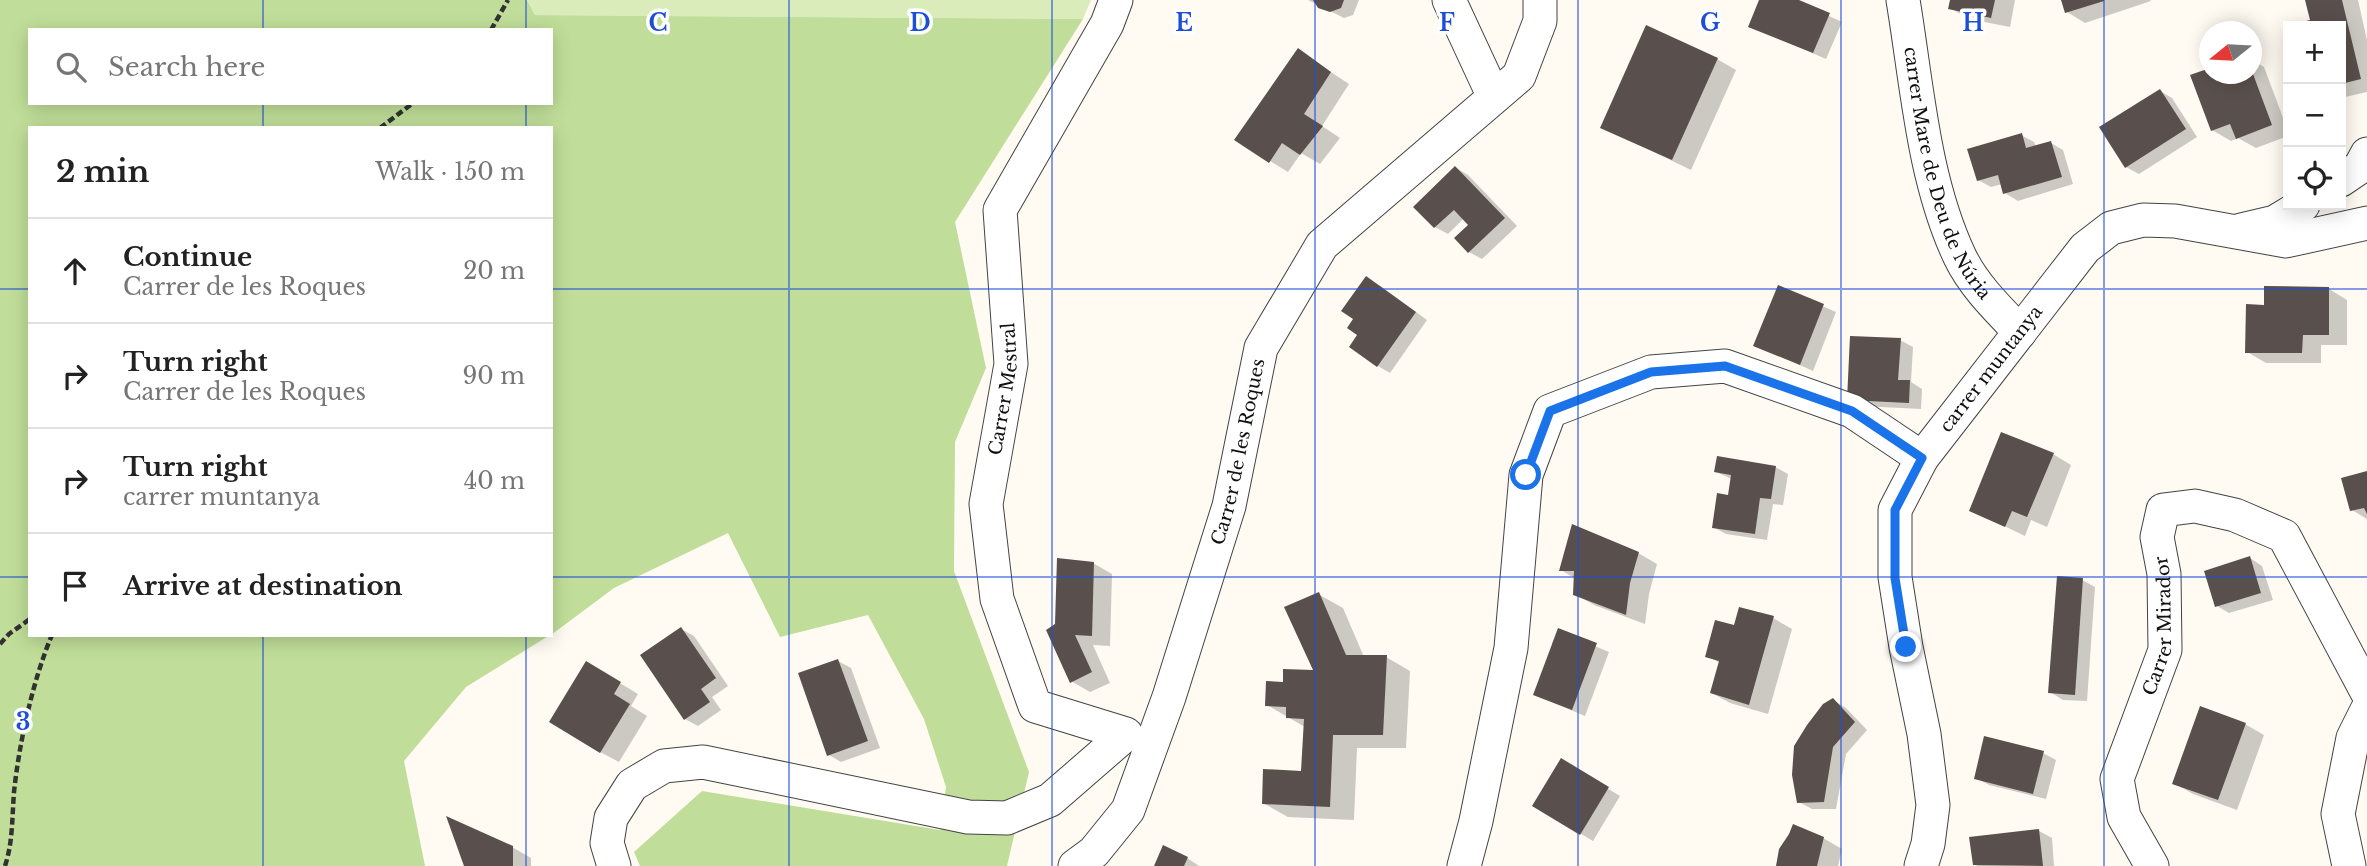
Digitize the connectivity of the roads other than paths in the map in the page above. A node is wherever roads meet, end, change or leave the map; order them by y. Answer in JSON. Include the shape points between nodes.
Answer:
{"nodes":[{"id":1,"x":1116,"y":0,"type":"edge"},
{"id":2,"x":1449,"y":0,"type":"edge"},
{"id":3,"x":1540,"y":0,"type":"edge"},
{"id":4,"x":1903,"y":0,"type":"edge"},
{"id":5,"x":1494,"y":97,"type":"junction"},
{"id":6,"x":2367,"y":154,"type":"edge"},
{"id":7,"x":2346,"y":177,"type":"edge"},
{"id":8,"x":2295,"y":210,"type":"edge"},
{"id":9,"x":2367,"y":223,"type":"edge"},
{"id":10,"x":2238,"y":231,"type":"junction"},
{"id":11,"x":2020,"y":332,"type":"junction"},
{"id":12,"x":1922,"y":458,"type":"junction"},
{"id":13,"x":2367,"y":692,"type":"edge"},
{"id":14,"x":1169,"y":696,"type":"junction"},
{"id":15,"x":2367,"y":710,"type":"edge"},
{"id":16,"x":1126,"y":734,"type":"junction"},
{"id":17,"x":614,"y":866,"type":"edge"},
{"id":18,"x":1075,"y":866,"type":"edge"},
{"id":19,"x":1464,"y":866,"type":"edge"},
{"id":20,"x":1921,"y":866,"type":"edge"},
{"id":21,"x":2152,"y":866,"type":"edge"},
{"id":22,"x":2349,"y":866,"type":"edge"}],
"edges":[{"from":1,"to":16,"type":"street","name":"Carrer Mestral","via":[[1107,24],[1000,210],[1012,364],[986,504],[997,599],[1035,706]]},
{"from":2,"to":5,"type":"street"},
{"from":3,"to":5,"type":"street","name":"Carrer de les Roques","via":[[1540,21],[1519,76]]},
{"from":4,"to":11,"type":"street","name":"carrer Mare de Deu de Núria","via":[[1934,186],[1961,258],[1987,298]]},
{"from":5,"to":14,"type":"street","name":"Carrer de les Roques","via":[[1322,245],[1261,348],[1229,506]]},
{"from":6,"to":7,"type":"street","via":[[2360,167]]},
{"from":8,"to":10,"type":"street","via":[[2275,222]]},
{"from":9,"to":10,"type":"street","name":"carrer muntanya","via":[[2286,241]]},
{"from":10,"to":11,"type":"street","name":"carrer muntanya","via":[[2143,220],[2111,228],[2084,248]]},
{"from":11,"to":12,"type":"street","name":"carrer muntanya"},
{"from":12,"to":19,"type":"street","via":[[1852,411],[1725,366],[1651,372],[1550,411],[1526,475],[1511,648]]},
{"from":12,"to":20,"type":"street","name":"carrer muntanya","via":[[1895,510],[1895,578],[1933,805]]},
{"from":13,"to":21,"type":"street","name":"Carrer Mirador","via":[[2284,536],[2235,515],[2195,506],[2162,510],[2157,537],[2164,574],[2165,650],[2117,779],[2124,817]]},
{"from":14,"to":16,"type":"street"},
{"from":14,"to":18,"type":"street","name":"Carrer de les Roques","via":[[1128,810],[1094,852]]},
{"from":15,"to":22,"type":"street","via":[[2353,738],[2338,814]]},
{"from":16,"to":17,"type":"street","via":[[1050,800],[1007,818],[968,817],[703,762],[664,766],[632,785],[611,817],[607,843]]}]}
